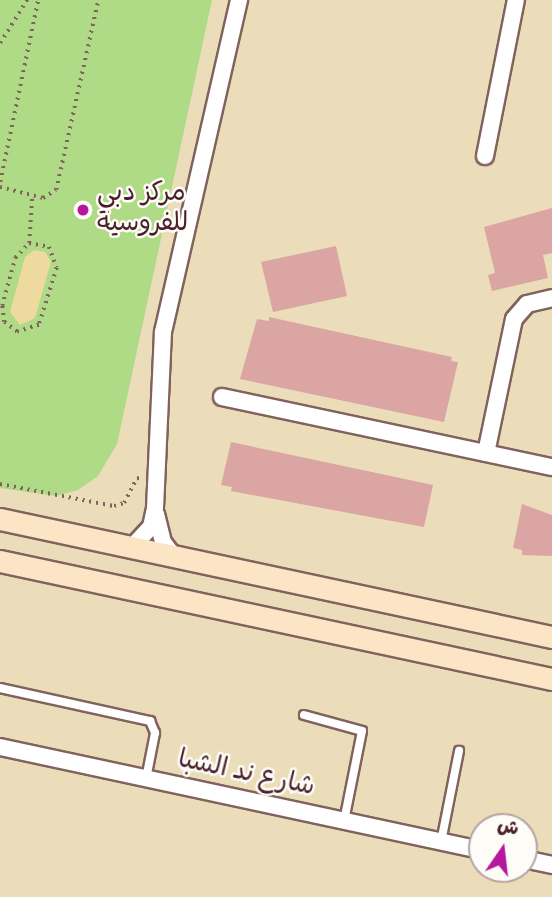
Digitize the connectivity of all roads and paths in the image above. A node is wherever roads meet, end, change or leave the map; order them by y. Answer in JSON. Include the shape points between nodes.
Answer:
{"nodes":[{"id":1,"x":27,"y":0,"type":"edge"},
{"id":2,"x":38,"y":0,"type":"edge"},
{"id":3,"x":98,"y":0,"type":"edge"},
{"id":4,"x":239,"y":0,"type":"edge"},
{"id":5,"x":516,"y":0,"type":"edge"},
{"id":6,"x":0,"y":43,"type":"edge"},
{"id":7,"x":485,"y":156,"type":"dead end"},
{"id":8,"x":0,"y":185,"type":"edge"},
{"id":9,"x":32,"y":196,"type":"junction"},
{"id":10,"x":29,"y":243,"type":"junction"},
{"id":11,"x":552,"y":298,"type":"edge"},
{"id":12,"x":222,"y":397,"type":"dead end"},
{"id":13,"x":486,"y":453,"type":"junction"},
{"id":14,"x":552,"y":467,"type":"edge"},
{"id":15,"x":0,"y":484,"type":"edge"},
{"id":16,"x":159,"y":484,"type":"junction"},
{"id":17,"x":155,"y":508,"type":"junction"},
{"id":18,"x":0,"y":519,"type":"edge"},
{"id":19,"x":133,"y":546,"type":"junction"},
{"id":20,"x":172,"y":554,"type":"junction"},
{"id":21,"x":0,"y":561,"type":"edge"},
{"id":22,"x":552,"y":637,"type":"edge"},
{"id":23,"x":552,"y":679,"type":"edge"},
{"id":24,"x":0,"y":688,"type":"edge"},
{"id":25,"x":304,"y":715,"type":"dead end"},
{"id":26,"x":0,"y":747,"type":"edge"},
{"id":27,"x":458,"y":751,"type":"dead end"},
{"id":28,"x":146,"y":779,"type":"junction"},
{"id":29,"x":344,"y":821,"type":"junction"},
{"id":30,"x":441,"y":842,"type":"junction"},
{"id":31,"x":468,"y":847,"type":"edge"}],
"edges":[{"from":1,"to":6,"type":"path"},
{"from":2,"to":8,"type":"path"},
{"from":3,"to":9,"type":"path","via":[[59,185],[48,196]]},
{"from":4,"to":16,"type":"street","via":[[163,332]]},
{"from":5,"to":7,"type":"street"},
{"from":8,"to":9,"type":"path"},
{"from":9,"to":10,"type":"path"},
{"from":10,"to":10,"type":"path","via":[[15,258],[2,306],[4,322],[17,332],[39,325],[57,268],[48,247]]},
{"from":11,"to":13,"type":"street","via":[[527,304],[513,319]]},
{"from":12,"to":13,"type":"street"},
{"from":13,"to":14,"type":"street"},
{"from":15,"to":16,"type":"path","via":[[114,506],[124,503],[137,478]]},
{"from":16,"to":17,"type":"street"},
{"from":17,"to":19,"type":"street","via":[[151,527]]},
{"from":17,"to":20,"type":"street","via":[[163,542]]},
{"from":18,"to":19,"type":"main road"},
{"from":19,"to":20,"type":"main road"},
{"from":20,"to":22,"type":"main road"},
{"from":21,"to":23,"type":"main road"},
{"from":24,"to":28,"type":"lane","via":[[150,721],[155,733]]},
{"from":25,"to":29,"type":"lane","via":[[362,731]]},
{"from":26,"to":28,"type":"street","name":"شارع ند الشبا"},
{"from":27,"to":30,"type":"lane"},
{"from":28,"to":29,"type":"street","name":"شارع ند الشبا"},
{"from":29,"to":30,"type":"street","name":"شارع ند الشبا"},
{"from":30,"to":31,"type":"street","name":"شارع ند الشبا"}]}
